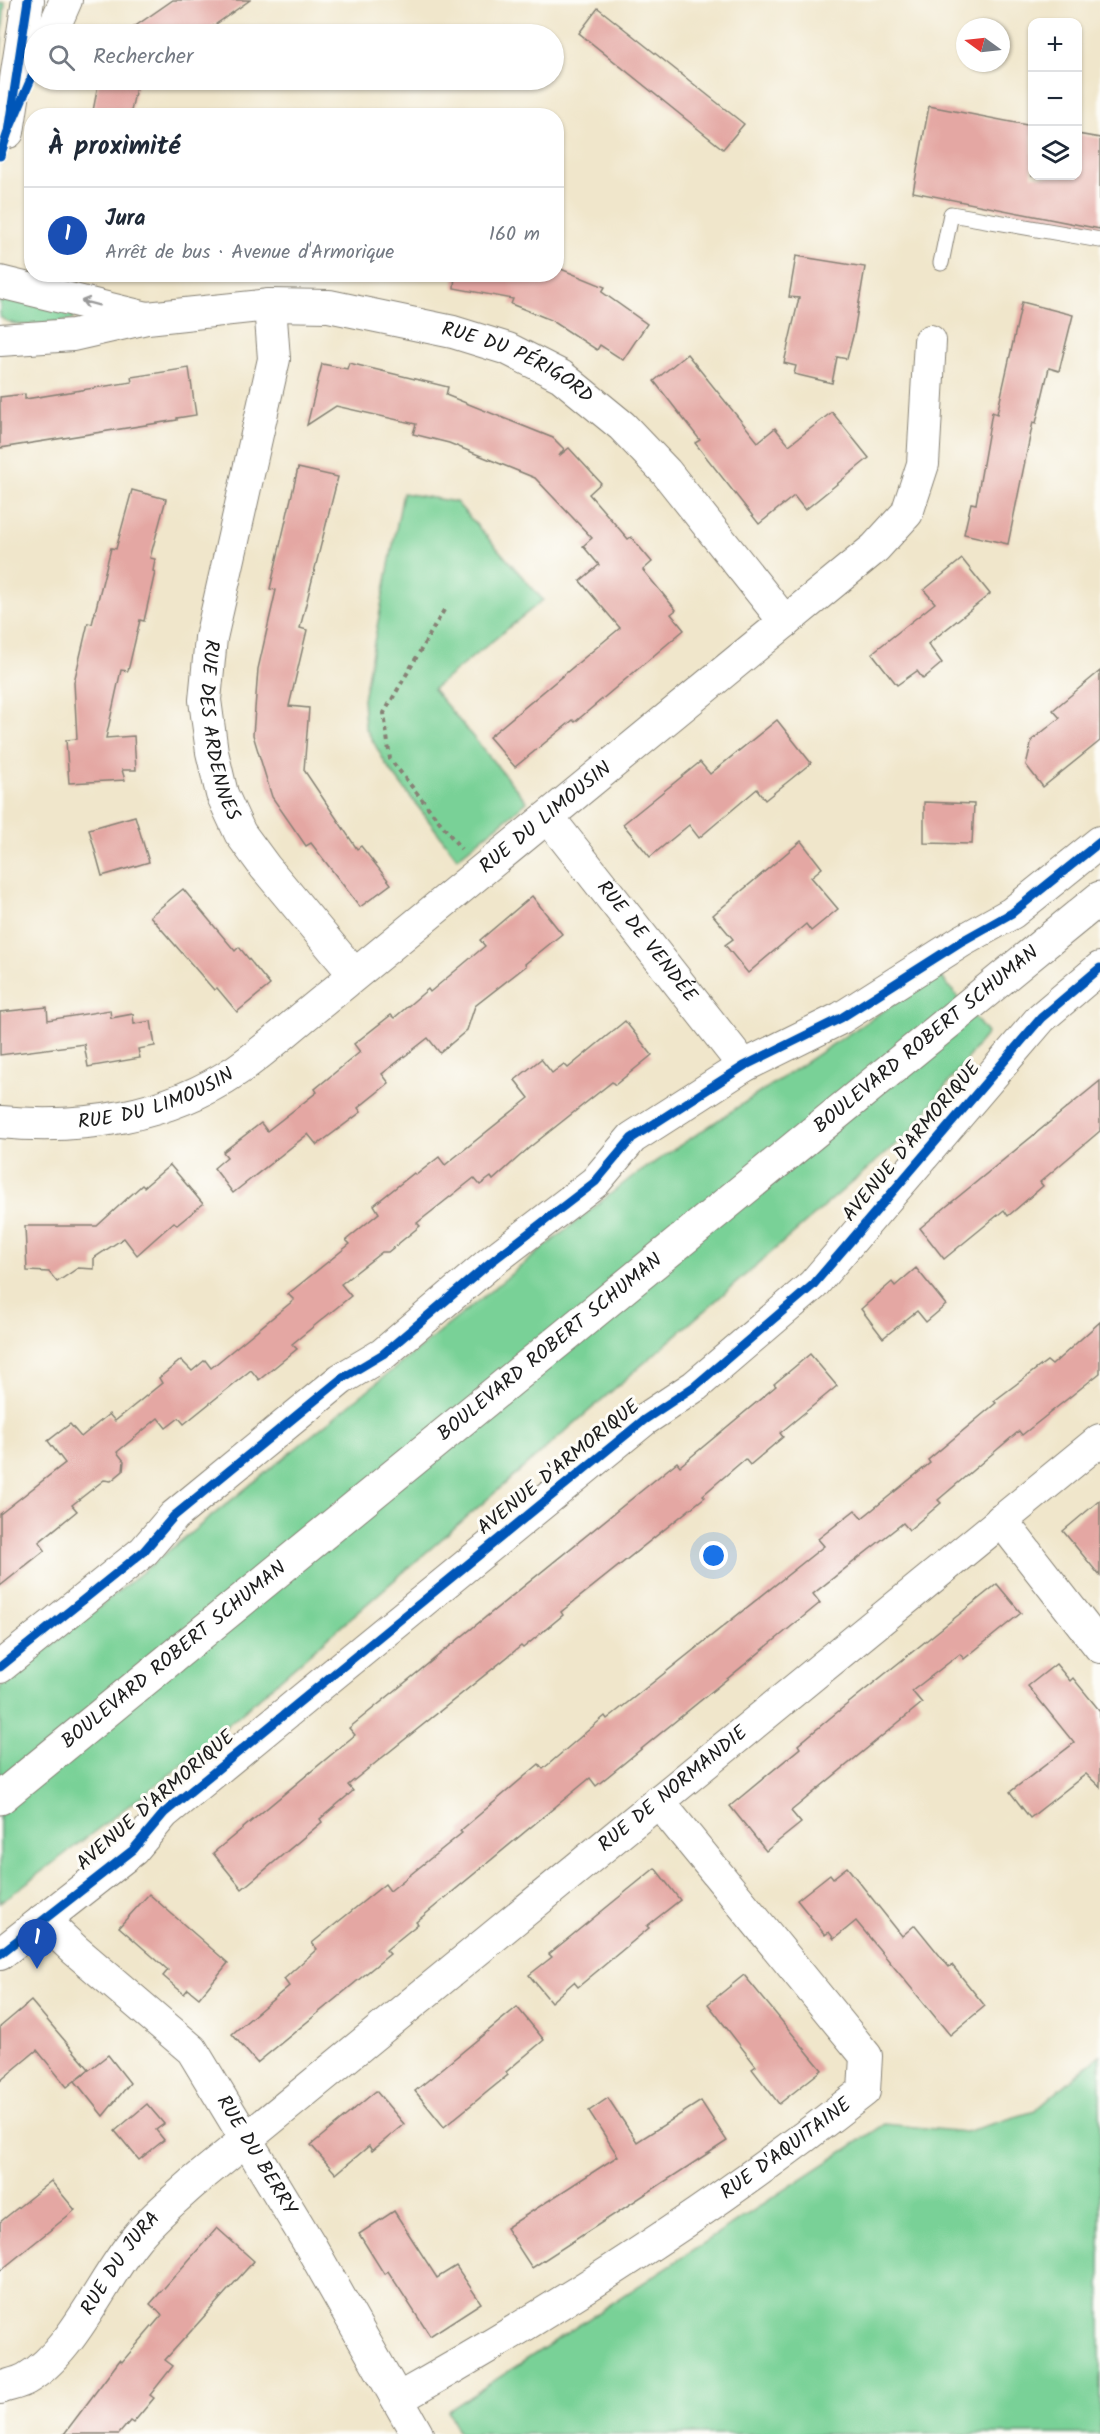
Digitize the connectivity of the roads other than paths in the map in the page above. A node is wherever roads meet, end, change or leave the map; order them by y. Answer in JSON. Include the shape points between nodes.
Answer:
{"nodes":[{"id":1,"x":28,"y":0,"type":"edge"},
{"id":2,"x":66,"y":0,"type":"edge"},
{"id":3,"x":55,"y":24,"type":"edge"},
{"id":4,"x":25,"y":90,"type":"edge"},
{"id":5,"x":2,"y":137,"type":"edge"},
{"id":6,"x":1100,"y":240,"type":"edge"},
{"id":7,"x":941,"y":263,"type":"dead end"},
{"id":8,"x":0,"y":282,"type":"edge"},
{"id":9,"x":270,"y":305,"type":"junction"},
{"id":10,"x":147,"y":318,"type":"junction"},
{"id":11,"x":0,"y":340,"type":"edge"},
{"id":12,"x":930,"y":341,"type":"dead end"},
{"id":13,"x":785,"y":622,"type":"junction"},
{"id":14,"x":548,"y":817,"type":"junction"},
{"id":15,"x":1100,"y":842,"type":"edge"},
{"id":16,"x":1100,"y":898,"type":"edge"},
{"id":17,"x":1100,"y":968,"type":"edge"},
{"id":18,"x":354,"y":974,"type":"junction"},
{"id":19,"x":744,"y":1066,"type":"junction"},
{"id":20,"x":0,"y":1122,"type":"edge"},
{"id":21,"x":1100,"y":1440,"type":"edge"},
{"id":22,"x":1001,"y":1521,"type":"junction"},
{"id":23,"x":1100,"y":1647,"type":"edge"},
{"id":24,"x":0,"y":1667,"type":"edge"},
{"id":25,"x":0,"y":1798,"type":"edge"},
{"id":26,"x":658,"y":1801,"type":"junction"},
{"id":27,"x":43,"y":1920,"type":"junction"},
{"id":28,"x":0,"y":1954,"type":"edge"},
{"id":29,"x":247,"y":2140,"type":"junction"},
{"id":30,"x":0,"y":2388,"type":"edge"},
{"id":31,"x":398,"y":2399,"type":"junction"},
{"id":32,"x":417,"y":2434,"type":"edge"}],
"edges":[{"from":1,"to":5,"type":"street"},
{"from":2,"to":3,"type":"street"},
{"from":4,"to":5,"type":"street"},
{"from":6,"to":7,"type":"lane","via":[[951,214]]},
{"from":10,"to":8,"type":"street","name":"RUE DU PÉRIGORD","one_way":true},
{"from":9,"to":10,"type":"street","name":"RUE DU PÉRIGORD"},
{"from":9,"to":13,"type":"street","name":"RUE DU PÉRIGORD","via":[[329,306],[453,332],[508,349],[561,376],[622,426],[666,472]]},
{"from":9,"to":18,"type":"street","name":"RUE DES ARDENNES","via":[[274,359],[211,638],[206,700],[210,742],[222,794],[240,832]]},
{"from":10,"to":11,"type":"street","name":"RUE DU PÉRIGORD","via":[[73,335]]},
{"from":12,"to":13,"type":"street","name":"RUE DU LIMOUSIN","via":[[923,464],[908,513],[875,548]]},
{"from":13,"to":14,"type":"street","name":"RUE DU LIMOUSIN"},
{"from":14,"to":18,"type":"street","name":"RUE DU LIMOUSIN"},
{"from":14,"to":19,"type":"street","name":"RUE DE VENDÉE"},
{"from":15,"to":19,"type":"street","via":[[1012,913],[841,1018]]},
{"from":16,"to":25,"type":"main road","name":"BOULEVARD ROBERT SCHUMAN"},
{"from":17,"to":27,"type":"street","name":"AVENUE D'ARMORIQUE","via":[[1041,1018],[813,1285],[695,1386],[644,1420],[164,1813],[133,1850]]},
{"from":18,"to":20,"type":"street","name":"RUE DU LIMOUSIN","via":[[236,1071],[191,1095],[147,1111],[93,1123]]},
{"from":19,"to":24,"type":"street","via":[[632,1138],[595,1182],[491,1262],[383,1354],[341,1379],[174,1516],[144,1551]]},
{"from":21,"to":22,"type":"street","name":"RUE DE NORMANDIE"},
{"from":22,"to":23,"type":"street"},
{"from":22,"to":26,"type":"street","name":"RUE DE NORMANDIE"},
{"from":26,"to":29,"type":"street","name":"RUE DE NORMANDIE"},
{"from":26,"to":31,"type":"street","name":"RUE D'AQUITAINE","via":[[866,2056],[864,2091],[784,2154],[693,2217],[527,2323]]},
{"from":27,"to":28,"type":"street","name":"AVENUE D'ARMORIQUE"},
{"from":27,"to":29,"type":"street","name":"RUE DU BERRY","via":[[192,2050]]},
{"from":29,"to":30,"type":"street","name":"RUE DU JURA","via":[[164,2209],[135,2240],[75,2332],[51,2358],[26,2379]]},
{"from":29,"to":31,"type":"street","name":"RUE DU BERRY"},
{"from":31,"to":32,"type":"street","name":"RUE DU BERRY"}]}
